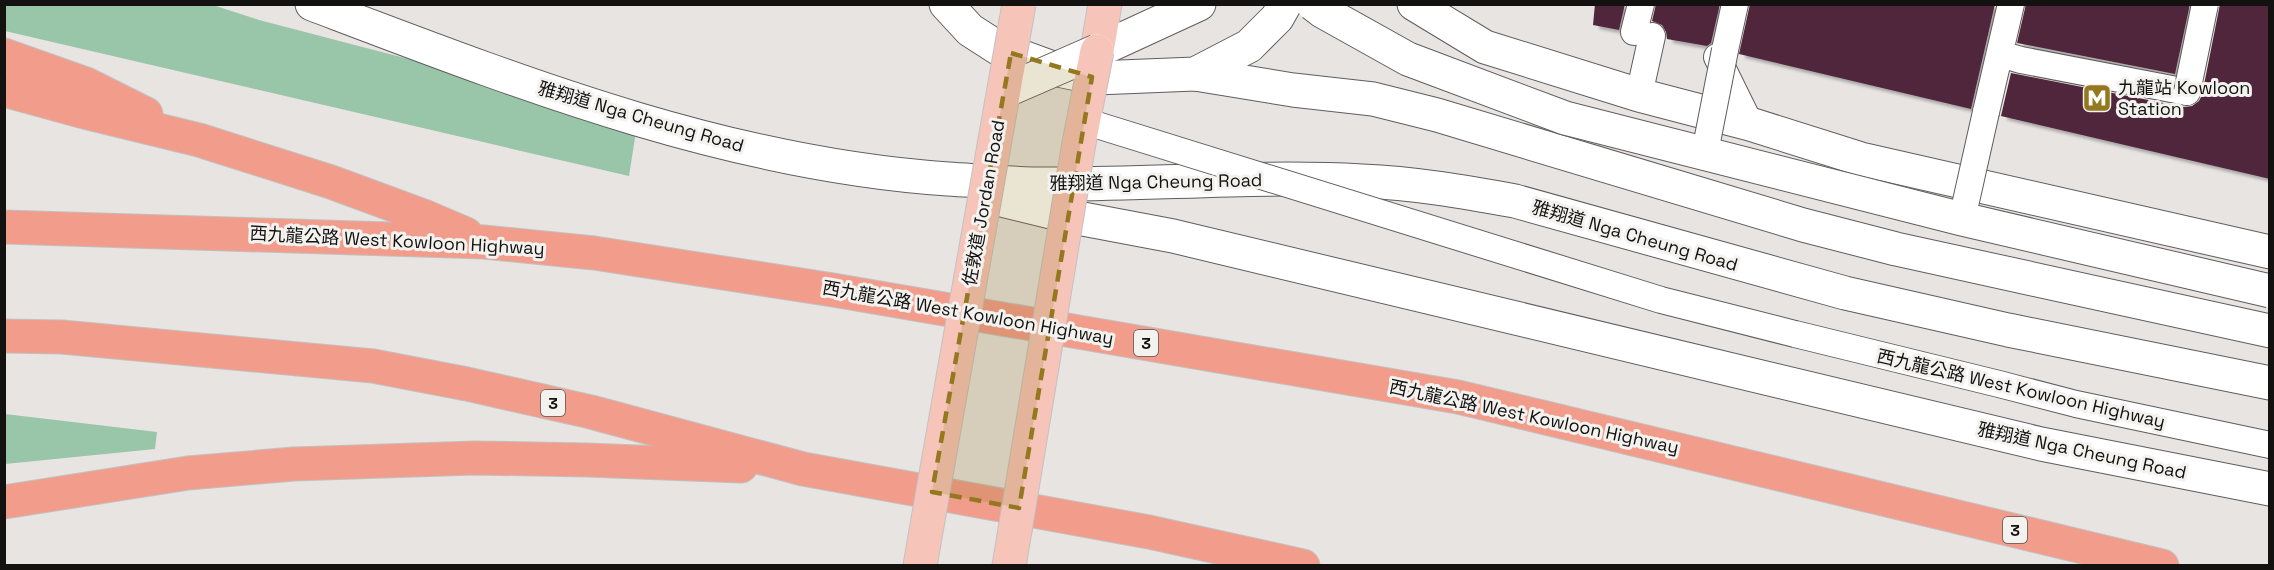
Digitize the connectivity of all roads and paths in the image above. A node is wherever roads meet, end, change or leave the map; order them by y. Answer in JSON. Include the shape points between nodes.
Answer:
{"nodes":[{"id":1,"x":312,"y":4,"type":"edge"},
{"id":2,"x":946,"y":4,"type":"edge"},
{"id":3,"x":1019,"y":4,"type":"edge"},
{"id":4,"x":1105,"y":4,"type":"edge"},
{"id":5,"x":1199,"y":4,"type":"edge"},
{"id":6,"x":1285,"y":4,"type":"edge"},
{"id":7,"x":1313,"y":4,"type":"edge"},
{"id":8,"x":1414,"y":4,"type":"edge"},
{"id":9,"x":1641,"y":4,"type":"edge"},
{"id":10,"x":1735,"y":4,"type":"edge"},
{"id":11,"x":2011,"y":4,"type":"edge"},
{"id":12,"x":2205,"y":4,"type":"edge"},
{"id":13,"x":1097,"y":51,"type":"junction"},
{"id":14,"x":2000,"y":54,"type":"junction"},
{"id":15,"x":4,"y":55,"type":"edge"},
{"id":16,"x":1195,"y":74,"type":"junction"},
{"id":17,"x":4,"y":90,"type":"edge"},
{"id":18,"x":1005,"y":91,"type":"junction"},
{"id":19,"x":1639,"y":95,"type":"junction"},
{"id":20,"x":1702,"y":113,"type":"junction"},
{"id":21,"x":1084,"y":121,"type":"junction"},
{"id":22,"x":1750,"y":124,"type":"junction"},
{"id":23,"x":199,"y":140,"type":"junction"},
{"id":24,"x":1705,"y":152,"type":"junction"},
{"id":25,"x":1686,"y":190,"type":"junction"},
{"id":26,"x":984,"y":196,"type":"junction"},
{"id":27,"x":1067,"y":216,"type":"junction"},
{"id":28,"x":1962,"y":219,"type":"junction"},
{"id":29,"x":4,"y":226,"type":"edge"},
{"id":30,"x":484,"y":242,"type":"junction"},
{"id":31,"x":2270,"y":252,"type":"edge"},
{"id":32,"x":2270,"y":291,"type":"edge"},
{"id":33,"x":2270,"y":331,"type":"edge"},
{"id":34,"x":4,"y":336,"type":"edge"},
{"id":35,"x":2270,"y":383,"type":"edge"},
{"id":36,"x":2270,"y":445,"type":"edge"},
{"id":37,"x":803,"y":469,"type":"junction"},
{"id":38,"x":2270,"y":489,"type":"edge"},
{"id":39,"x":4,"y":502,"type":"edge"},
{"id":40,"x":920,"y":566,"type":"edge"},
{"id":41,"x":1009,"y":566,"type":"edge"},
{"id":42,"x":1303,"y":566,"type":"edge"},
{"id":43,"x":2162,"y":566,"type":"edge"}],
"edges":[{"from":1,"to":35,"type":"main road","name":"雅翔道 Nga Cheung Road","via":[[532,87],[720,142],[796,158],[944,179],[1045,184],[1321,180],[1403,184],[1461,192],[1515,201],[1815,286]]},
{"from":2,"to":16,"type":"main road","via":[[970,30],[998,48],[1058,70],[1096,78]]},
{"from":3,"to":18,"type":"main road","name":"佐敦道 Jordan Road","bridge":true},
{"from":4,"to":13,"type":"main road"},
{"from":5,"to":13,"type":"main road"},
{"from":6,"to":16,"type":"main road","via":[[1250,46]]},
{"from":7,"to":24,"type":"main road","bridge":true,"via":[[1408,59],[1565,118]]},
{"from":8,"to":19,"type":"main road","via":[[1485,47]]},
{"from":9,"to":19,"type":"lane"},
{"from":10,"to":24,"type":"lane","bridge":true},
{"from":11,"to":14,"type":"lane"},
{"from":12,"to":14,"type":"lane","bridge":true,"via":[[2187,92]]},
{"from":13,"to":18,"type":"main road","bridge":true},
{"from":13,"to":21,"type":"main road","bridge":true},
{"from":14,"to":28,"type":"lane","bridge":true},
{"from":15,"to":23,"type":"highway","via":[[86,84]]},
{"from":16,"to":25,"type":"main road","via":[[1373,99]]},
{"from":17,"to":23,"type":"highway"},
{"from":18,"to":26,"type":"main road","name":"佐敦道 Jordan Road","bridge":true},
{"from":19,"to":20,"type":"main road"},
{"from":20,"to":22,"type":"main road"},
{"from":20,"to":22,"type":"lane","via":[[1714,48]]},
{"from":20,"to":25,"type":"lane"},
{"from":21,"to":27,"type":"main road","bridge":true},
{"from":21,"to":36,"type":"lane","name":"西九龍公路 West Kowloon Highway","bridge":true,"via":[[1661,300],[2076,404]]},
{"from":22,"to":31,"type":"main road","via":[[1861,159]]},
{"from":23,"to":30,"type":"highway","via":[[331,182]]},
{"from":24,"to":28,"type":"main road","bridge":true},
{"from":25,"to":33,"type":"main road","via":[[1896,249]]},
{"from":26,"to":27,"type":"main road","name":"雅翔道 Nga Cheung Road"},
{"from":26,"to":40,"type":"main road","name":"佐敦道 Jordan Road","bridge":true},
{"from":27,"to":38,"type":"main road","name":"雅翔道 Nga Cheung Road","via":[[1185,239],[2040,444]]},
{"from":27,"to":41,"type":"main road","bridge":true},
{"from":28,"to":32,"type":"main road","bridge":true},
{"from":29,"to":30,"type":"highway","name":"西九龍公路 West Kowloon Highway","number":"3"},
{"from":30,"to":43,"type":"highway","name":"西九龍公路 West Kowloon Highway","number":"3","via":[[594,253],[833,290],[1458,397]]},
{"from":34,"to":37,"type":"highway","number":"3","via":[[62,336],[373,366],[591,412]]},
{"from":37,"to":39,"type":"highway","via":[[587,460],[350,461],[218,469]]},
{"from":37,"to":42,"type":"highway","number":"3","via":[[1149,532]]}]}
